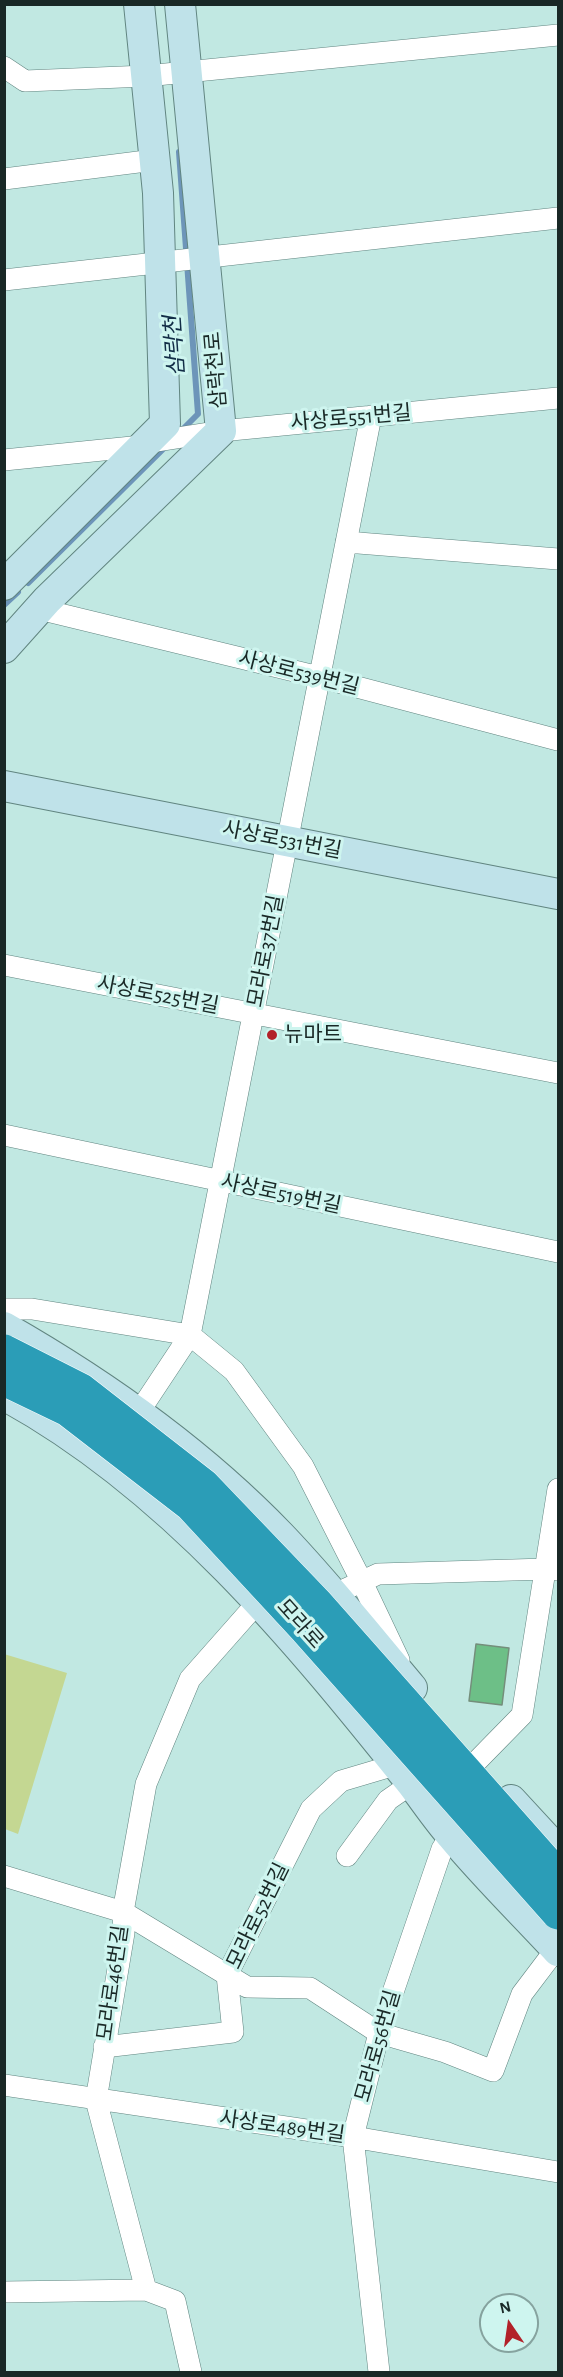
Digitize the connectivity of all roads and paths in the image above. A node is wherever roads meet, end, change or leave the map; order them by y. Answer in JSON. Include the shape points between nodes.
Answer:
{"nodes":[{"id":1,"x":139,"y":4,"type":"edge"},
{"id":2,"x":180,"y":4,"type":"edge"},
{"id":3,"x":558,"y":35,"type":"edge"},
{"id":4,"x":4,"y":67,"type":"edge"},
{"id":5,"x":170,"y":74,"type":"junction"},
{"id":6,"x":154,"y":160,"type":"junction"},
{"id":7,"x":4,"y":179,"type":"edge"},
{"id":8,"x":558,"y":218,"type":"edge"},
{"id":9,"x":203,"y":257,"type":"junction"},
{"id":10,"x":167,"y":260,"type":"junction"},
{"id":11,"x":4,"y":280,"type":"edge"},
{"id":12,"x":558,"y":398,"type":"edge"},
{"id":13,"x":371,"y":417,"type":"junction"},
{"id":14,"x":220,"y":431,"type":"junction"},
{"id":15,"x":143,"y":445,"type":"junction"},
{"id":16,"x":4,"y":460,"type":"edge"},
{"id":17,"x":346,"y":542,"type":"junction"},
{"id":18,"x":558,"y":559,"type":"edge"},
{"id":19,"x":4,"y":585,"type":"edge"},
{"id":20,"x":39,"y":609,"type":"junction"},
{"id":21,"x":4,"y":648,"type":"edge"},
{"id":22,"x":319,"y":677,"type":"junction"},
{"id":23,"x":558,"y":740,"type":"edge"},
{"id":24,"x":4,"y":786,"type":"edge"},
{"id":25,"x":287,"y":841,"type":"junction"},
{"id":26,"x":558,"y":894,"type":"edge"},
{"id":27,"x":4,"y":965,"type":"edge"},
{"id":28,"x":254,"y":1013,"type":"junction"},
{"id":29,"x":558,"y":1073,"type":"edge"},
{"id":30,"x":4,"y":1135,"type":"edge"},
{"id":31,"x":221,"y":1181,"type":"junction"},
{"id":32,"x":558,"y":1252,"type":"edge"},
{"id":33,"x":4,"y":1309,"type":"edge"},
{"id":34,"x":4,"y":1326,"type":"edge"},
{"id":35,"x":190,"y":1335,"type":"junction"},
{"id":36,"x":4,"y":1351,"type":"edge"},
{"id":37,"x":4,"y":1379,"type":"edge"},
{"id":38,"x":4,"y":1395,"type":"edge"},
{"id":39,"x":139,"y":1413,"type":"junction"},
{"id":40,"x":103,"y":1461,"type":"junction"},
{"id":41,"x":558,"y":1489,"type":"edge"},
{"id":42,"x":552,"y":1569,"type":"edge"},
{"id":43,"x":362,"y":1582,"type":"junction"},
{"id":44,"x":334,"y":1594,"type":"junction"},
{"id":45,"x":258,"y":1602,"type":"junction"},
{"id":46,"x":412,"y":1687,"type":"junction"},
{"id":47,"x":476,"y":1762,"type":"junction"},
{"id":48,"x":403,"y":1774,"type":"junction"},
{"id":49,"x":451,"y":1835,"type":"junction"},
{"id":50,"x":558,"y":1851,"type":"edge"},
{"id":51,"x":347,"y":1856,"type":"dead end"},
{"id":52,"x":4,"y":1876,"type":"edge"},
{"id":53,"x":558,"y":1876,"type":"edge"},
{"id":54,"x":123,"y":1912,"type":"junction"},
{"id":55,"x":558,"y":1913,"type":"edge"},
{"id":56,"x":557,"y":1950,"type":"edge"},
{"id":57,"x":227,"y":1975,"type":"junction"},
{"id":58,"x":379,"y":2033,"type":"junction"},
{"id":59,"x":104,"y":2047,"type":"junction"},
{"id":60,"x":4,"y":2085,"type":"edge"},
{"id":61,"x":96,"y":2100,"type":"junction"},
{"id":62,"x":353,"y":2137,"type":"junction"},
{"id":63,"x":558,"y":2172,"type":"edge"},
{"id":64,"x":146,"y":2290,"type":"junction"},
{"id":65,"x":4,"y":2292,"type":"edge"},
{"id":66,"x":191,"y":2373,"type":"edge"},
{"id":67,"x":379,"y":2373,"type":"edge"}],
"edges":[{"from":1,"to":5,"type":"street","name":"삼락천로"},
{"from":2,"to":5,"type":"street","name":"삼락천로"},
{"from":3,"to":5,"type":"street"},
{"from":4,"to":5,"type":"street","via":[[25,81]]},
{"from":5,"to":6,"type":"street","name":"삼락천로"},
{"from":5,"to":9,"type":"street","name":"삼락천로"},
{"from":6,"to":7,"type":"street"},
{"from":6,"to":10,"type":"street","name":"삼락천로"},
{"from":8,"to":9,"type":"street"},
{"from":9,"to":10,"type":"street"},
{"from":9,"to":14,"type":"street","name":"삼락천로"},
{"from":10,"to":11,"type":"street"},
{"from":10,"to":15,"type":"street","name":"삼락천로","via":[[165,424]]},
{"from":12,"to":13,"type":"street","name":"사상로551번길"},
{"from":13,"to":14,"type":"street","name":"사상로551번길"},
{"from":13,"to":17,"type":"street","name":"모라로37번길"},
{"from":14,"to":15,"type":"street","name":"사상로551번길"},
{"from":14,"to":20,"type":"street","name":"삼락천로"},
{"from":15,"to":16,"type":"street","name":"사상로551번길"},
{"from":15,"to":19,"type":"street","name":"삼락천로"},
{"from":17,"to":18,"type":"street"},
{"from":17,"to":22,"type":"street","name":"모라로37번길"},
{"from":20,"to":21,"type":"street","name":"삼락천로"},
{"from":20,"to":22,"type":"street","name":"사상로539번길"},
{"from":22,"to":23,"type":"street","name":"사상로539번길"},
{"from":22,"to":25,"type":"street","name":"모라로37번길"},
{"from":24,"to":25,"type":"street","name":"사상로531번길"},
{"from":25,"to":26,"type":"street","name":"사상로531번길"},
{"from":25,"to":28,"type":"street","name":"모라로37번길"},
{"from":27,"to":28,"type":"street","name":"사상로525번길"},
{"from":28,"to":29,"type":"street","name":"사상로525번길"},
{"from":28,"to":31,"type":"street","name":"모라로37번길"},
{"from":30,"to":31,"type":"street","name":"사상로519번길"},
{"from":31,"to":32,"type":"street","name":"사상로519번길"},
{"from":31,"to":35,"type":"street","name":"모라로37번길"},
{"from":33,"to":35,"type":"street","via":[[32,1309]]},
{"from":34,"to":39,"type":"street"},
{"from":35,"to":39,"type":"street","name":"모라로37번길"},
{"from":35,"to":43,"type":"street","via":[[234,1371],[303,1466]]},
{"from":36,"to":53,"type":"highway","name":"모라로","bridge":true,"via":[[81,1390],[203,1485],[317,1604]]},
{"from":37,"to":55,"type":"highway","name":"모라로","bridge":true,"via":[[68,1410],[191,1505]]},
{"from":38,"to":40,"type":"street","name":"모라로"},
{"from":39,"to":40,"type":"street","name":"모라로37번길"},
{"from":39,"to":44,"type":"street","via":[[175,1440],[279,1534]]},
{"from":40,"to":45,"type":"street","name":"모라로","via":[[153,1500]]},
{"from":41,"to":42,"type":"street"},
{"from":42,"to":43,"type":"street","via":[[378,1574]]},
{"from":42,"to":47,"type":"street","via":[[522,1715]]},
{"from":43,"to":44,"type":"street"},
{"from":43,"to":46,"type":"street"},
{"from":44,"to":46,"type":"street"},
{"from":45,"to":48,"type":"street","name":"모라로"},
{"from":45,"to":54,"type":"street","name":"모라로46번길","via":[[190,1679],[146,1784]]},
{"from":46,"to":47,"type":"street"},
{"from":47,"to":50,"type":"street"},
{"from":48,"to":49,"type":"street","name":"모라로"},
{"from":48,"to":51,"type":"street"},
{"from":48,"to":57,"type":"street","name":"모라로52번길","via":[[341,1781],[311,1809]]},
{"from":49,"to":56,"type":"street","name":"모라로"},
{"from":49,"to":58,"type":"street","name":"모라로56번길","via":[[442,1849]]},
{"from":52,"to":54,"type":"street"},
{"from":54,"to":57,"type":"street"},
{"from":54,"to":59,"type":"street","name":"모라로46번길","via":[[124,1933]]},
{"from":56,"to":58,"type":"street","via":[[522,1994],[493,2072],[444,2052]]},
{"from":57,"to":58,"type":"street","via":[[247,1987],[310,1988]]},
{"from":57,"to":59,"type":"street","name":"모라로52번길","via":[[233,2032]]},
{"from":58,"to":62,"type":"street","name":"모라로56번길"},
{"from":59,"to":61,"type":"street","name":"모라로46번길"},
{"from":60,"to":61,"type":"street","name":"사상로489번길"},
{"from":61,"to":62,"type":"street","name":"사상로489번길"},
{"from":61,"to":64,"type":"street","name":"모라로46번길"},
{"from":62,"to":63,"type":"street","name":"사상로489번길"},
{"from":62,"to":67,"type":"street","name":"모라로56번길"},
{"from":64,"to":65,"type":"street"},
{"from":64,"to":66,"type":"street","via":[[175,2301]]}]}
